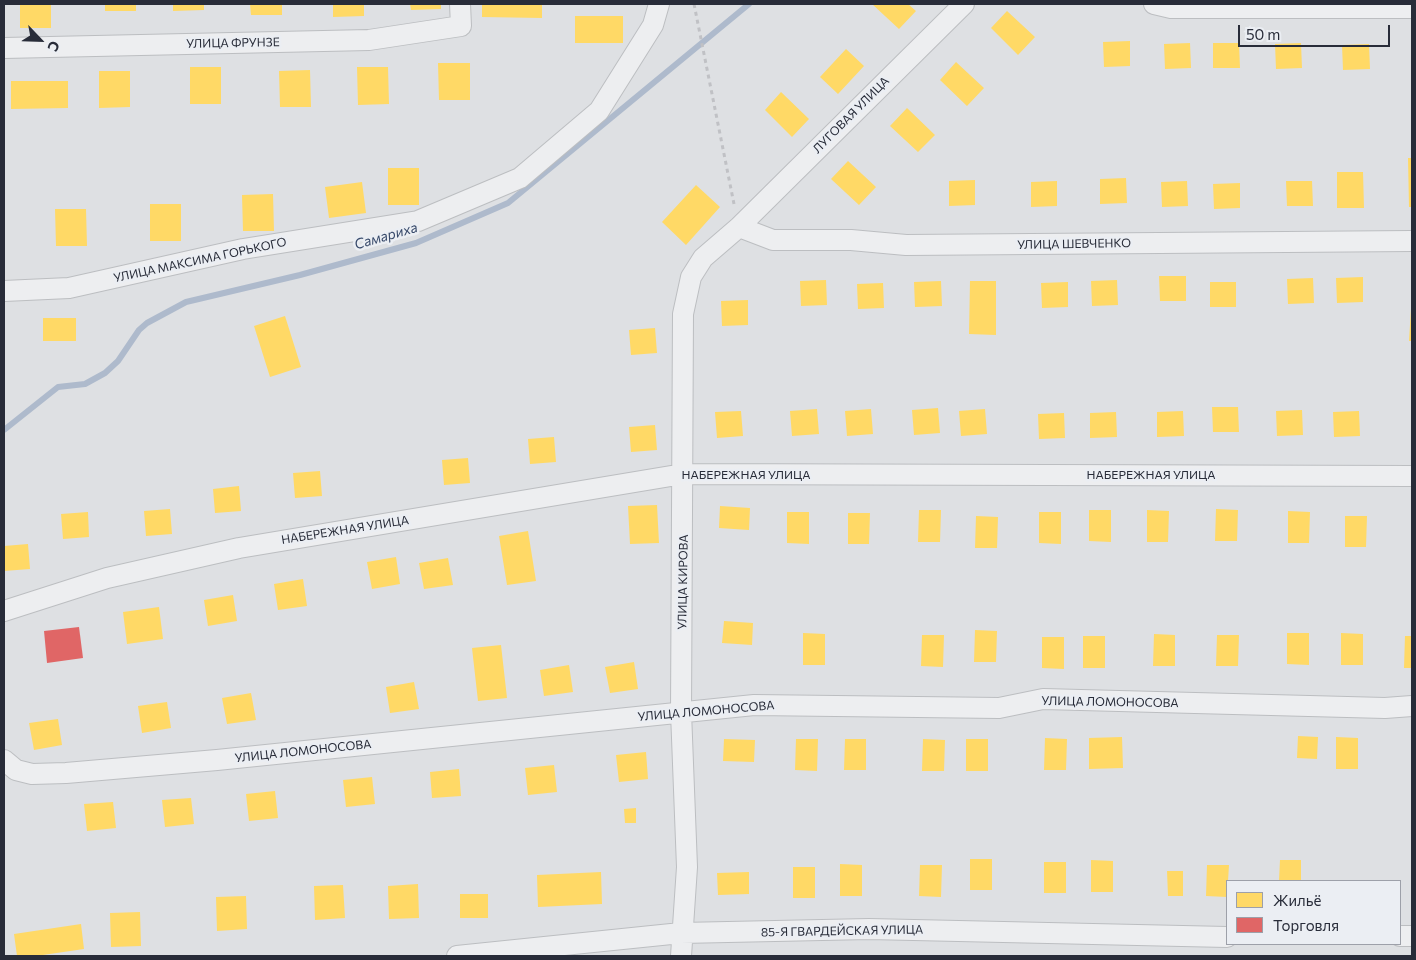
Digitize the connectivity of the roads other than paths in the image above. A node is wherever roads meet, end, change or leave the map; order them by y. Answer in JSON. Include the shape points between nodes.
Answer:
{"nodes":[{"id":1,"x":460,"y":4,"type":"edge"},
{"id":2,"x":658,"y":4,"type":"edge"},
{"id":3,"x":964,"y":4,"type":"edge"},
{"id":4,"x":1154,"y":4,"type":"edge"},
{"id":5,"x":1412,"y":8,"type":"edge"},
{"id":6,"x":4,"y":48,"type":"edge"},
{"id":7,"x":738,"y":227,"type":"junction"},
{"id":8,"x":1412,"y":241,"type":"edge"},
{"id":9,"x":4,"y":292,"type":"edge"},
{"id":10,"x":684,"y":474,"type":"junction"},
{"id":11,"x":1412,"y":476,"type":"edge"},
{"id":12,"x":4,"y":611,"type":"edge"},
{"id":13,"x":1412,"y":706,"type":"edge"},
{"id":14,"x":681,"y":712,"type":"junction"},
{"id":15,"x":4,"y":761,"type":"edge"},
{"id":16,"x":681,"y":934,"type":"junction"},
{"id":17,"x":1226,"y":936,"type":"edge"},
{"id":18,"x":457,"y":956,"type":"edge"},
{"id":19,"x":681,"y":956,"type":"edge"}],
"edges":[{"from":1,"to":6,"type":"street","name":"УЛИЦА ФРУНЗЕ","via":[[461,26],[369,40]]},
{"from":2,"to":9,"type":"street","name":"УЛИЦА МАКСИМА ГОРЬКОГО","via":[[653,25],[599,111],[520,178],[418,221],[243,248],[69,288]]},
{"from":3,"to":7,"type":"street","name":"ЛУГОВАЯ УЛИЦА"},
{"from":4,"to":5,"type":"street","via":[[1171,8]]},
{"from":7,"to":8,"type":"street","name":"УЛИЦА ШЕВЧЕНКО","via":[[773,240],[851,240],[906,245]]},
{"from":7,"to":10,"type":"street","name":"УЛИЦА КИРОВА","via":[[703,258],[691,277],[683,314]]},
{"from":10,"to":11,"type":"street","name":"НАБЕРЕЖНАЯ УЛИЦА"},
{"from":10,"to":12,"type":"street","name":"НАБЕРЕЖНАЯ УЛИЦА","via":[[239,548],[107,578]]},
{"from":10,"to":14,"type":"street","name":"УЛИЦА КИРОВА"},
{"from":13,"to":14,"type":"street","name":"УЛИЦА ЛОМОНОСОВА","via":[[1385,708],[1043,699],[999,708],[754,705]]},
{"from":14,"to":15,"type":"street","name":"УЛИЦА ЛОМОНОСОВА","via":[[66,773],[32,774],[16,770]]},
{"from":14,"to":16,"type":"street","name":"УЛИЦА КИРОВА","via":[[687,867]]},
{"from":16,"to":17,"type":"street","name":"85-Я ГВАРДЕЙСКАЯ УЛИЦА","via":[[869,929]]},
{"from":16,"to":18,"type":"street","name":"85-Я ГВАРДЕЙСКАЯ УЛИЦА"},
{"from":16,"to":19,"type":"street","name":"УЛИЦА КИРОВА"}]}
